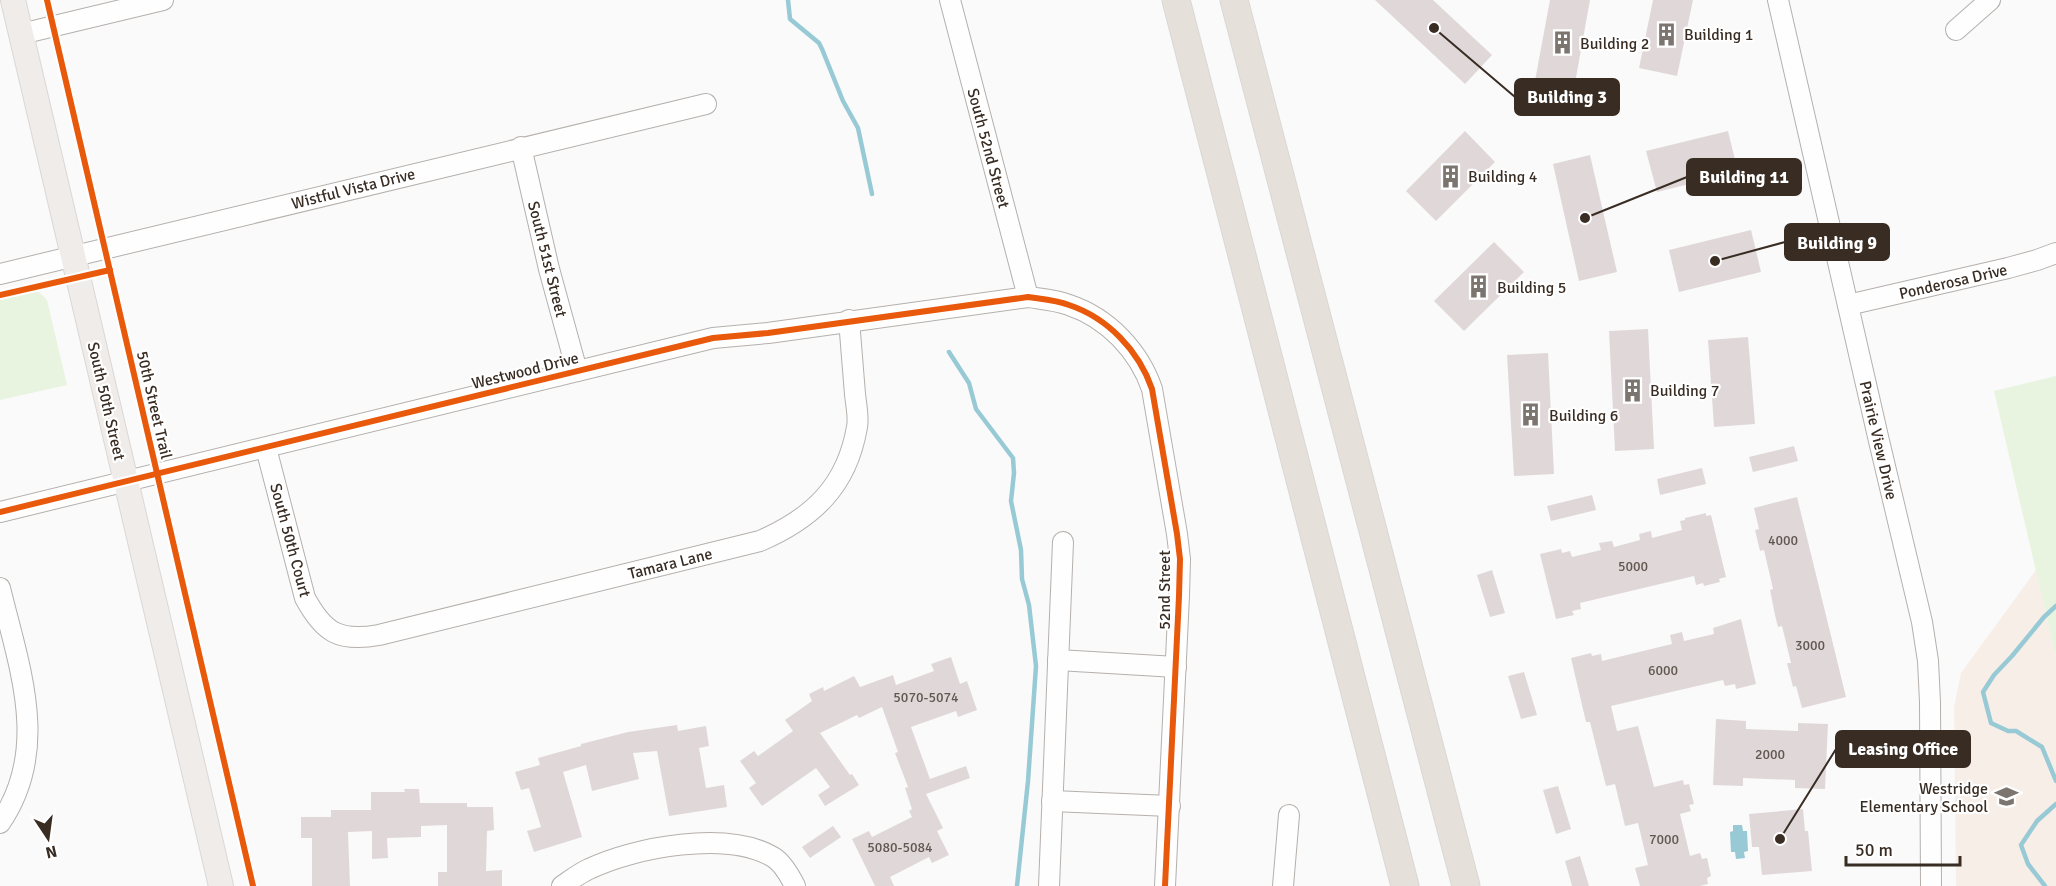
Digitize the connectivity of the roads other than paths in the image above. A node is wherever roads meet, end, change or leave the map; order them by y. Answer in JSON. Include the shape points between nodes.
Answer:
{"nodes":[{"id":1,"x":13,"y":0,"type":"edge"},
{"id":2,"x":163,"y":0,"type":"edge"},
{"id":3,"x":950,"y":0,"type":"edge"},
{"id":4,"x":1176,"y":0,"type":"edge"},
{"id":5,"x":1234,"y":0,"type":"edge"},
{"id":6,"x":1778,"y":0,"type":"edge"},
{"id":7,"x":1990,"y":0,"type":"edge"},
{"id":8,"x":1956,"y":30,"type":"dead end"},
{"id":9,"x":21,"y":34,"type":"junction"},
{"id":10,"x":706,"y":104,"type":"dead end"},
{"id":11,"x":521,"y":147,"type":"junction"},
{"id":12,"x":2056,"y":253,"type":"edge"},
{"id":13,"x":73,"y":255,"type":"junction"},
{"id":14,"x":0,"y":274,"type":"edge"},
{"id":15,"x":1028,"y":297,"type":"junction"},
{"id":16,"x":1063,"y":304,"type":"joint"},
{"id":17,"x":1848,"y":304,"type":"junction"},
{"id":18,"x":849,"y":320,"type":"junction"},
{"id":19,"x":577,"y":371,"type":"junction"},
{"id":20,"x":266,"y":448,"type":"junction"},
{"id":21,"x":126,"y":483,"type":"junction"},
{"id":22,"x":0,"y":512,"type":"edge"},
{"id":23,"x":1063,"y":542,"type":"dead end"},
{"id":24,"x":0,"y":588,"type":"edge"},
{"id":25,"x":325,"y":626,"type":"joint"},
{"id":26,"x":1058,"y":660,"type":"junction"},
{"id":27,"x":1176,"y":668,"type":"junction"},
{"id":28,"x":1052,"y":801,"type":"junction"},
{"id":29,"x":1170,"y":806,"type":"junction"},
{"id":30,"x":1289,"y":815,"type":"dead end"},
{"id":31,"x":0,"y":823,"type":"edge"},
{"id":32,"x":221,"y":886,"type":"edge"},
{"id":33,"x":562,"y":886,"type":"edge"},
{"id":34,"x":795,"y":886,"type":"edge"},
{"id":35,"x":1049,"y":886,"type":"edge"},
{"id":36,"x":1165,"y":886,"type":"edge"},
{"id":37,"x":1283,"y":886,"type":"edge"},
{"id":38,"x":1406,"y":886,"type":"edge"},
{"id":39,"x":1466,"y":886,"type":"edge"},
{"id":40,"x":1931,"y":886,"type":"edge"}],
"edges":[{"from":1,"to":9,"type":"main road","name":"South 50th Street"},
{"from":2,"to":9,"type":"street"},
{"from":3,"to":15,"type":"street","name":"South 52nd Street"},
{"from":4,"to":38,"type":"highway"},
{"from":5,"to":39,"type":"highway"},
{"from":6,"to":17,"type":"street","name":"Prairie View Drive"},
{"from":7,"to":8,"type":"street"},
{"from":9,"to":13,"type":"main road","name":"South 50th Street"},
{"from":10,"to":11,"type":"street","name":"Wistful Vista Drive"},
{"from":11,"to":13,"type":"street","name":"Wistful Vista Drive"},
{"from":11,"to":19,"type":"street","name":"South 51st Street"},
{"from":12,"to":17,"type":"street","name":"Ponderosa Drive","via":[[2008,268]]},
{"from":13,"to":14,"type":"street","name":"Wistful Vista Drive"},
{"from":13,"to":21,"type":"main road","name":"South 50th Street"},
{"from":15,"to":16,"type":"street","name":"Westwood Drive"},
{"from":15,"to":18,"type":"street","name":"Westwood Drive"},
{"from":16,"to":27,"type":"street","name":"52nd Street","via":[[1101,321],[1120,338],[1146,372],[1152,389],[1180,559]]},
{"from":17,"to":40,"type":"street","name":"Prairie View Drive","via":[[1928,661]]},
{"from":18,"to":19,"type":"street","name":"Westwood Drive","via":[[713,339]]},
{"from":18,"to":25,"type":"street","name":"Tamara Lane","via":[[858,425],[847,464],[812,512],[787,529],[760,541],[379,635],[358,639]]},
{"from":19,"to":20,"type":"street","name":"Westwood Drive"},
{"from":20,"to":21,"type":"street","name":"Westwood Drive"},
{"from":20,"to":25,"type":"street","name":"South 50th Court","via":[[305,598],[316,619]]},
{"from":21,"to":22,"type":"street","name":"Westwood Drive"},
{"from":21,"to":32,"type":"main road","name":"South 50th Street"},
{"from":23,"to":26,"type":"street"},
{"from":24,"to":31,"type":"street","via":[[25,694],[29,736],[23,774]]},
{"from":26,"to":27,"type":"street"},
{"from":26,"to":28,"type":"street"},
{"from":27,"to":29,"type":"street","name":"52nd Street"},
{"from":28,"to":29,"type":"street"},
{"from":28,"to":35,"type":"street"},
{"from":29,"to":36,"type":"street","name":"52nd Street"},
{"from":30,"to":37,"type":"street"},
{"from":33,"to":34,"type":"street","via":[[589,869],[633,853],[691,843],[721,843],[774,858]]}]}
